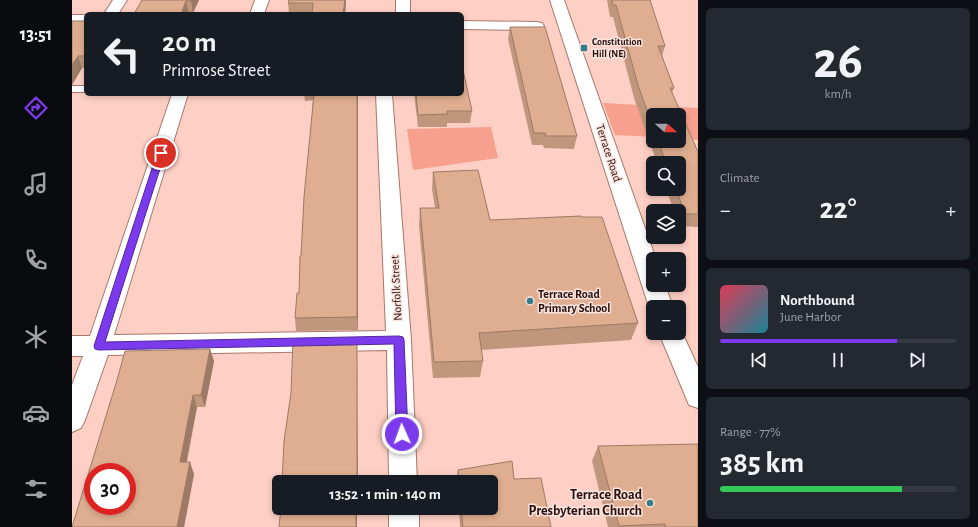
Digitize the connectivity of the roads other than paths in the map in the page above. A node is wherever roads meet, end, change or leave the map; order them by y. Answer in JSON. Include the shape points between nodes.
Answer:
{"nodes":[{"id":1,"x":120,"y":0,"type":"edge"},
{"id":2,"x":262,"y":0,"type":"edge"},
{"id":3,"x":403,"y":0,"type":"edge"},
{"id":4,"x":557,"y":0,"type":"edge"},
{"id":5,"x":112,"y":12,"type":"edge"},
{"id":6,"x":258,"y":12,"type":"edge"},
{"id":7,"x":402,"y":12,"type":"edge"},
{"id":8,"x":72,"y":19,"type":"edge"},
{"id":9,"x":84,"y":19,"type":"edge"},
{"id":10,"x":464,"y":25,"type":"edge"},
{"id":11,"x":537,"y":26,"type":"edge"},
{"id":12,"x":72,"y":89,"type":"edge"},
{"id":13,"x":84,"y":89,"type":"edge"},
{"id":14,"x":179,"y":96,"type":"edge"},
{"id":15,"x":384,"y":96,"type":"edge"},
{"id":16,"x":659,"y":300,"type":"edge"},
{"id":17,"x":399,"y":340,"type":"junction"},
{"id":18,"x":674,"y":340,"type":"edge"},
{"id":19,"x":72,"y":346,"type":"edge"},
{"id":20,"x":99,"y":346,"type":"junction"},
{"id":21,"x":698,"y":397,"type":"edge"},
{"id":22,"x":72,"y":420,"type":"edge"},
{"id":23,"x":403,"y":475,"type":"edge"},
{"id":24,"x":404,"y":515,"type":"edge"},
{"id":25,"x":404,"y":527,"type":"edge"}],
"edges":[{"from":1,"to":5,"type":"street"},
{"from":2,"to":6,"type":"street"},
{"from":3,"to":7,"type":"street"},
{"from":4,"to":16,"type":"street","name":"Terrace Road"},
{"from":8,"to":9,"type":"street"},
{"from":10,"to":11,"type":"street"},
{"from":12,"to":13,"type":"lane"},
{"from":14,"to":20,"type":"street"},
{"from":15,"to":17,"type":"street","name":"Norfolk Street"},
{"from":17,"to":20,"type":"street"},
{"from":17,"to":23,"type":"street","name":"Norfolk Street"},
{"from":18,"to":21,"type":"street"},
{"from":19,"to":20,"type":"street"},
{"from":20,"to":22,"type":"street"},
{"from":24,"to":25,"type":"street"}]}
